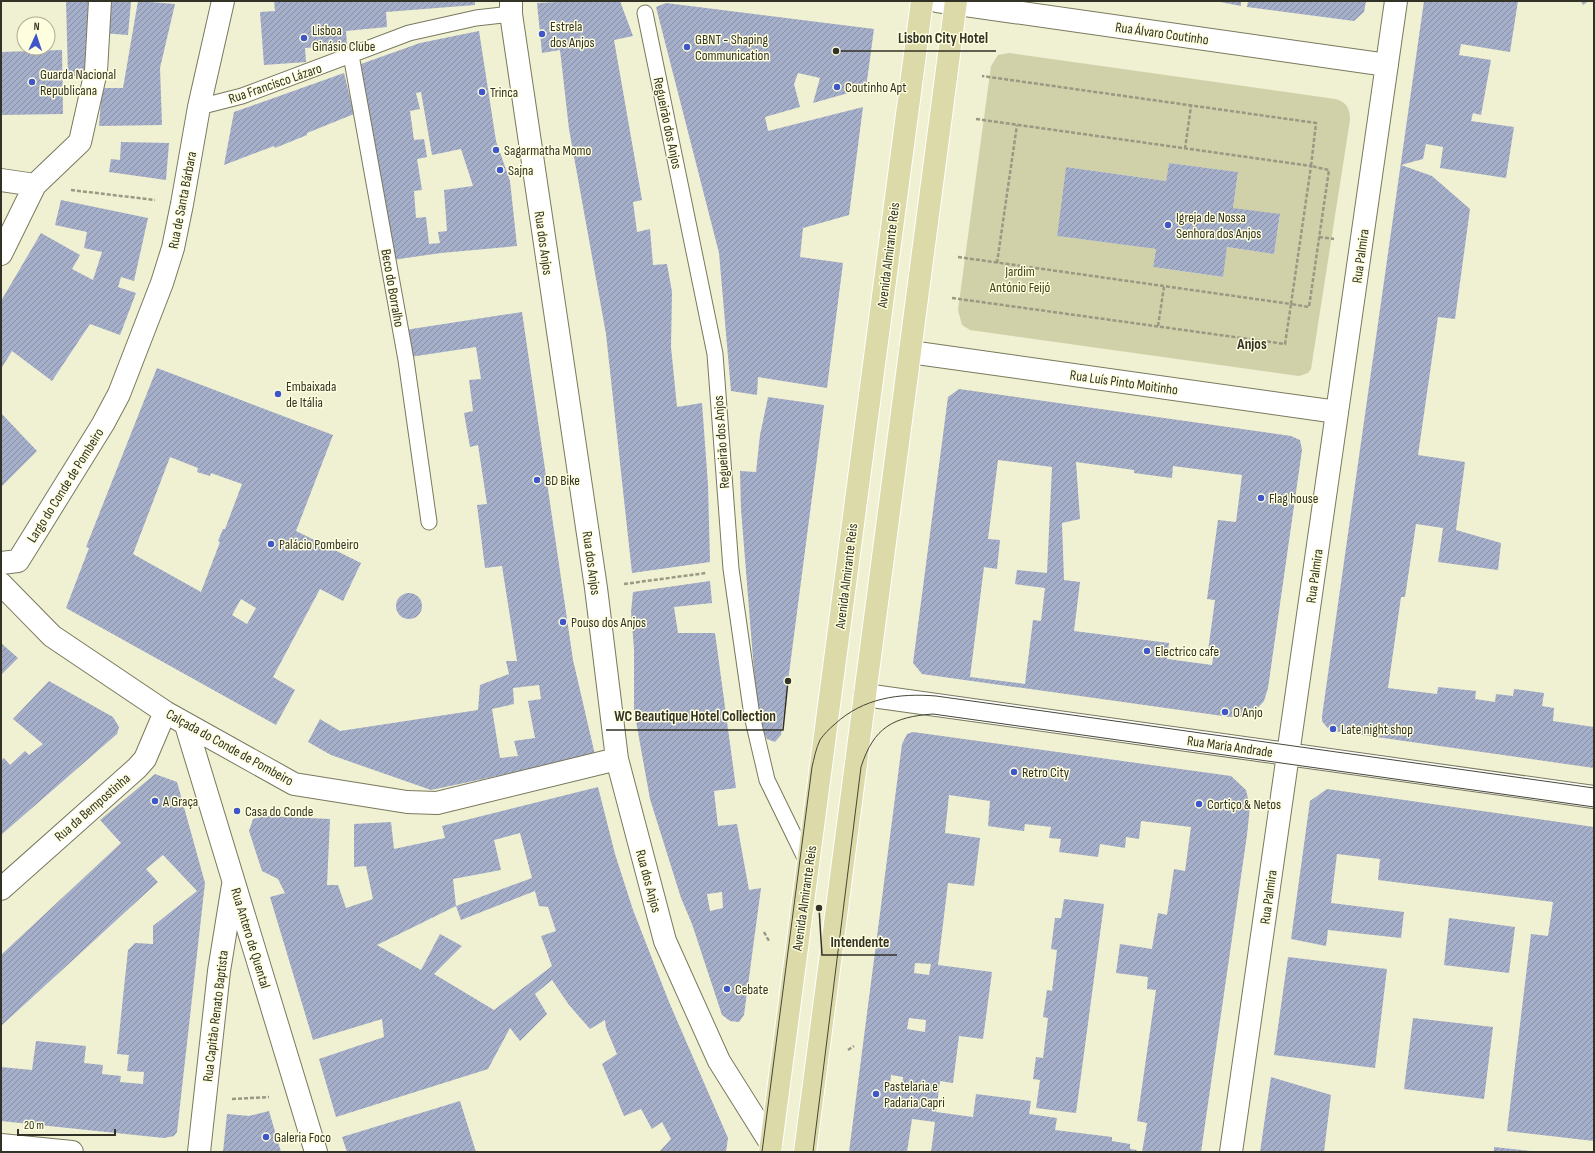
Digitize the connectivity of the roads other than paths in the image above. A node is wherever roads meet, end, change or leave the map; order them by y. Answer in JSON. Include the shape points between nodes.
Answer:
{"nodes":[{"id":1,"x":100,"y":1,"type":"edge"},
{"id":2,"x":223,"y":1,"type":"edge"},
{"id":3,"x":922,"y":1,"type":"edge"},
{"id":4,"x":1396,"y":1,"type":"edge"},
{"id":5,"x":950,"y":2,"type":"edge"},
{"id":6,"x":511,"y":7,"type":"edge"},
{"id":7,"x":645,"y":13,"type":"dead end"},
{"id":8,"x":351,"y":55,"type":"junction"},
{"id":9,"x":1387,"y":65,"type":"junction"},
{"id":10,"x":199,"y":107,"type":"junction"},
{"id":11,"x":1,"y":180,"type":"edge"},
{"id":12,"x":35,"y":185,"type":"junction"},
{"id":13,"x":1,"y":254,"type":"edge"},
{"id":14,"x":910,"y":352,"type":"junction"},
{"id":15,"x":119,"y":394,"type":"joint"},
{"id":16,"x":1337,"y":412,"type":"junction"},
{"id":17,"x":429,"y":522,"type":"dead end"},
{"id":18,"x":1,"y":563,"type":"edge"},
{"id":19,"x":1,"y":584,"type":"edge"},
{"id":20,"x":831,"y":690,"type":"junction"},
{"id":21,"x":865,"y":695,"type":"junction"},
{"id":22,"x":165,"y":712,"type":"junction"},
{"id":23,"x":186,"y":725,"type":"junction"},
{"id":24,"x":1288,"y":754,"type":"junction"},
{"id":25,"x":617,"y":759,"type":"junction"},
{"id":26,"x":1594,"y":797,"type":"edge"},
{"id":27,"x":808,"y":865,"type":"junction"},
{"id":28,"x":234,"y":880,"type":"junction"},
{"id":29,"x":1,"y":889,"type":"edge"},
{"id":30,"x":1,"y":1144,"type":"edge"},
{"id":31,"x":774,"y":1149,"type":"edge"},
{"id":32,"x":72,"y":1152,"type":"edge"},
{"id":33,"x":200,"y":1152,"type":"edge"},
{"id":34,"x":316,"y":1152,"type":"edge"},
{"id":35,"x":805,"y":1152,"type":"edge"},
{"id":36,"x":1232,"y":1152,"type":"edge"}],
"edges":[{"from":1,"to":12,"type":"street","via":[[96,71],[80,142]]},
{"from":2,"to":10,"type":"street","name":"Rua de Santa Bárbara"},
{"from":3,"to":20,"type":"main road","name":"Avenida Almirante Reis"},
{"from":4,"to":9,"type":"street","name":"Rua Palmira"},
{"from":5,"to":9,"type":"street","name":"Rua Álvaro Coutinho"},
{"from":5,"to":14,"type":"main road"},
{"from":6,"to":8,"type":"lane","name":"Rua Francisco Lázaro","via":[[476,18],[409,33]]},
{"from":6,"to":25,"type":"street","name":"Rua dos Anjos","via":[[596,588]]},
{"from":7,"to":27,"type":"lane","name":"Regueirão dos Anjos","via":[[715,354],[731,569],[752,716],[767,780]]},
{"from":8,"to":10,"type":"lane","name":"Rua Francisco Lázaro","via":[[242,96]]},
{"from":8,"to":17,"type":"lane","name":"Beco do Borralho","via":[[406,360]]},
{"from":9,"to":16,"type":"street","name":"Rua Palmira"},
{"from":10,"to":15,"type":"street","name":"Rua de Santa Bárbara","via":[[173,248]]},
{"from":11,"to":12,"type":"street"},
{"from":12,"to":13,"type":"street"},
{"from":14,"to":16,"type":"street","name":"Rua Luís Pinto Moitinho"},
{"from":14,"to":21,"type":"main road"},
{"from":15,"to":18,"type":"street","name":"Largo do Conde de Pombeiro","via":[[18,561]]},
{"from":16,"to":24,"type":"street","name":"Rua Palmira"},
{"from":19,"to":22,"type":"street","name":"Calçada do Conde de Pombeiro","via":[[52,636]]},
{"from":20,"to":21,"type":"main road"},
{"from":20,"to":27,"type":"main road","name":"Avenida Almirante Reis"},
{"from":21,"to":24,"type":"street","name":"Rua Maria Andrade"},
{"from":21,"to":35,"type":"main road"},
{"from":22,"to":23,"type":"street","name":"Calçada do Conde de Pombeiro"},
{"from":22,"to":29,"type":"street","name":"Rua da Bempostinha","via":[[144,759],[137,768]]},
{"from":23,"to":25,"type":"street","name":"Calçada do Conde de Pombeiro","via":[[294,784],[407,802],[437,803],[458,799]]},
{"from":23,"to":28,"type":"street","name":"Rua Antero de Quental"},
{"from":24,"to":26,"type":"street","name":"Rua Maria Andrade"},
{"from":24,"to":36,"type":"street","name":"Rua Palmira"},
{"from":25,"to":31,"type":"street","name":"Rua dos Anjos","via":[[665,941],[719,1061]]},
{"from":27,"to":31,"type":"main road","name":"Avenida Almirante Reis"},
{"from":28,"to":33,"type":"street","name":"Rua Capitão Renato Baptista","via":[[219,971]]},
{"from":28,"to":34,"type":"street","name":"Rua Antero de Quental"},
{"from":30,"to":32,"type":"street"}]}
